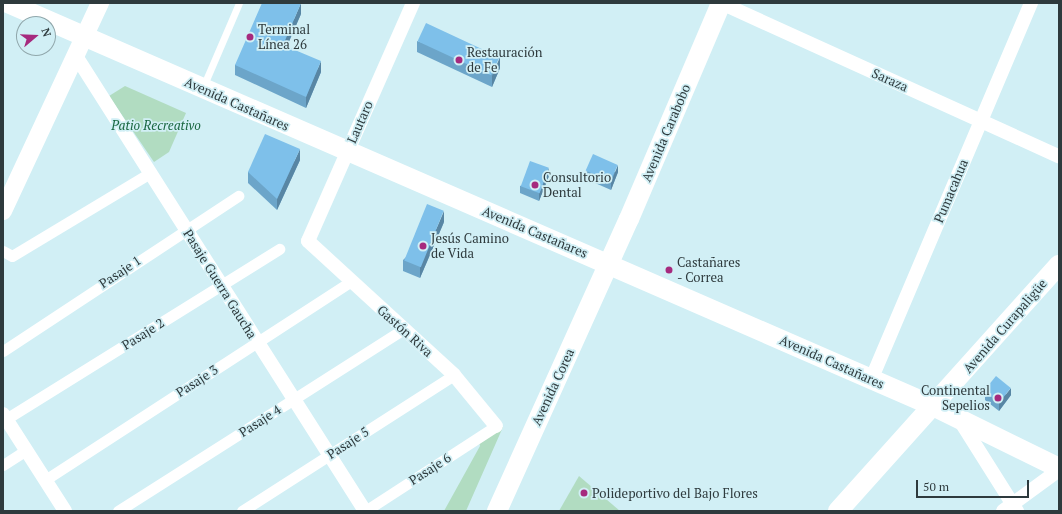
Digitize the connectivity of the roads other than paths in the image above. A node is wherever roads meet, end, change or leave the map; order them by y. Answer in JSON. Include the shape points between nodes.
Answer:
{"nodes":[{"id":1,"x":8,"y":3,"type":"edge"},
{"id":2,"x":100,"y":3,"type":"edge"},
{"id":3,"x":239,"y":3,"type":"edge"},
{"id":4,"x":413,"y":3,"type":"edge"},
{"id":5,"x":721,"y":3,"type":"edge"},
{"id":6,"x":1031,"y":3,"type":"edge"},
{"id":7,"x":85,"y":37,"type":"junction"},
{"id":8,"x":76,"y":56,"type":"junction"},
{"id":9,"x":202,"y":89,"type":"junction"},
{"id":10,"x":980,"y":121,"type":"junction"},
{"id":11,"x":347,"y":152,"type":"junction"},
{"id":12,"x":1059,"y":156,"type":"edge"},
{"id":13,"x":150,"y":174,"type":"junction"},
{"id":14,"x":238,"y":196,"type":"dead end"},
{"id":15,"x":3,"y":211,"type":"edge"},
{"id":16,"x":186,"y":229,"type":"junction"},
{"id":17,"x":308,"y":241,"type":"joint"},
{"id":18,"x":279,"y":249,"type":"dead end"},
{"id":19,"x":3,"y":251,"type":"edge"},
{"id":20,"x":609,"y":263,"type":"junction"},
{"id":21,"x":1059,"y":265,"type":"edge"},
{"id":22,"x":350,"y":282,"type":"junction"},
{"id":23,"x":221,"y":285,"type":"junction"},
{"id":24,"x":402,"y":330,"type":"junction"},
{"id":25,"x":257,"y":342,"type":"junction"},
{"id":26,"x":3,"y":351,"type":"edge"},
{"id":27,"x":454,"y":376,"type":"junction"},
{"id":28,"x":871,"y":380,"type":"junction"},
{"id":29,"x":294,"y":399,"type":"junction"},
{"id":30,"x":933,"y":406,"type":"junction"},
{"id":31,"x":5,"y":417,"type":"edge"},
{"id":32,"x":958,"y":417,"type":"junction"},
{"id":33,"x":496,"y":426,"type":"joint"},
{"id":34,"x":26,"y":450,"type":"junction"},
{"id":35,"x":329,"y":455,"type":"junction"},
{"id":36,"x":3,"y":465,"type":"edge"},
{"id":37,"x":1059,"y":469,"type":"edge"},
{"id":38,"x":44,"y":480,"type":"junction"},
{"id":39,"x":1011,"y":509,"type":"edge"},
{"id":40,"x":61,"y":510,"type":"edge"},
{"id":41,"x":118,"y":511,"type":"edge"},
{"id":42,"x":242,"y":511,"type":"edge"},
{"id":43,"x":365,"y":511,"type":"edge"},
{"id":44,"x":497,"y":511,"type":"edge"},
{"id":45,"x":838,"y":511,"type":"edge"}],
"edges":[{"from":1,"to":7,"type":"main road","name":"Avenida Castañares"},
{"from":2,"to":7,"type":"street"},
{"from":3,"to":9,"type":"lane"},
{"from":4,"to":11,"type":"street","name":"Lautaro"},
{"from":5,"to":10,"type":"street","name":"Saraza"},
{"from":5,"to":20,"type":"main road","name":"Avenida Carabobo"},
{"from":6,"to":10,"type":"street","name":"Pumacahua"},
{"from":7,"to":8,"type":"street"},
{"from":7,"to":9,"type":"main road","name":"Avenida Castañares"},
{"from":8,"to":13,"type":"street","name":"Pasaje Guerra Gaucha"},
{"from":8,"to":15,"type":"street"},
{"from":9,"to":11,"type":"main road","name":"Avenida Castañares"},
{"from":10,"to":12,"type":"street","name":"Saraza"},
{"from":10,"to":28,"type":"street","name":"Pumacahua"},
{"from":11,"to":17,"type":"street","name":"Lautaro"},
{"from":11,"to":20,"type":"main road","name":"Avenida Castañares"},
{"from":13,"to":16,"type":"street","name":"Pasaje Guerra Gaucha"},
{"from":13,"to":19,"type":"street","via":[[12,256]]},
{"from":14,"to":16,"type":"street","name":"Pasaje 1"},
{"from":16,"to":23,"type":"street","name":"Pasaje Guerra Gaucha"},
{"from":16,"to":26,"type":"street","name":"Pasaje 1"},
{"from":17,"to":22,"type":"street","name":"Gastón Riva"},
{"from":18,"to":23,"type":"street","name":"Pasaje 2"},
{"from":20,"to":28,"type":"main road","name":"Avenida Castañares"},
{"from":20,"to":44,"type":"main road","name":"Avenida Corea"},
{"from":21,"to":30,"type":"main road","name":"Avenida Curapaligüe"},
{"from":22,"to":24,"type":"street","name":"Gastón Riva"},
{"from":22,"to":25,"type":"street","name":"Pasaje 3"},
{"from":23,"to":25,"type":"street","name":"Pasaje Guerra Gaucha"},
{"from":23,"to":31,"type":"street","name":"Pasaje 2"},
{"from":24,"to":27,"type":"street","name":"Gastón Riva"},
{"from":24,"to":29,"type":"street","name":"Pasaje 4"},
{"from":25,"to":29,"type":"street","name":"Pasaje Guerra Gaucha"},
{"from":25,"to":38,"type":"street","name":"Pasaje 3"},
{"from":27,"to":33,"type":"street","name":"Gastón Riva"},
{"from":27,"to":35,"type":"street","name":"Pasaje 5"},
{"from":28,"to":30,"type":"main road","name":"Avenida Castañares"},
{"from":29,"to":35,"type":"street","name":"Pasaje Guerra Gaucha"},
{"from":29,"to":41,"type":"street","name":"Pasaje 4"},
{"from":30,"to":32,"type":"main road","name":"Avenida Castañares"},
{"from":30,"to":45,"type":"main road","name":"Avenida Curapaligüe"},
{"from":31,"to":34,"type":"street"},
{"from":32,"to":37,"type":"main road","name":"Avenida Castañares"},
{"from":32,"to":39,"type":"street"},
{"from":33,"to":43,"type":"street","name":"Pasaje 6"},
{"from":34,"to":36,"type":"street"},
{"from":34,"to":38,"type":"street"},
{"from":35,"to":42,"type":"street","name":"Pasaje 5"},
{"from":35,"to":43,"type":"street","name":"Pasaje Guerra Gaucha"},
{"from":37,"to":39,"type":"street"},
{"from":38,"to":40,"type":"street"}]}
